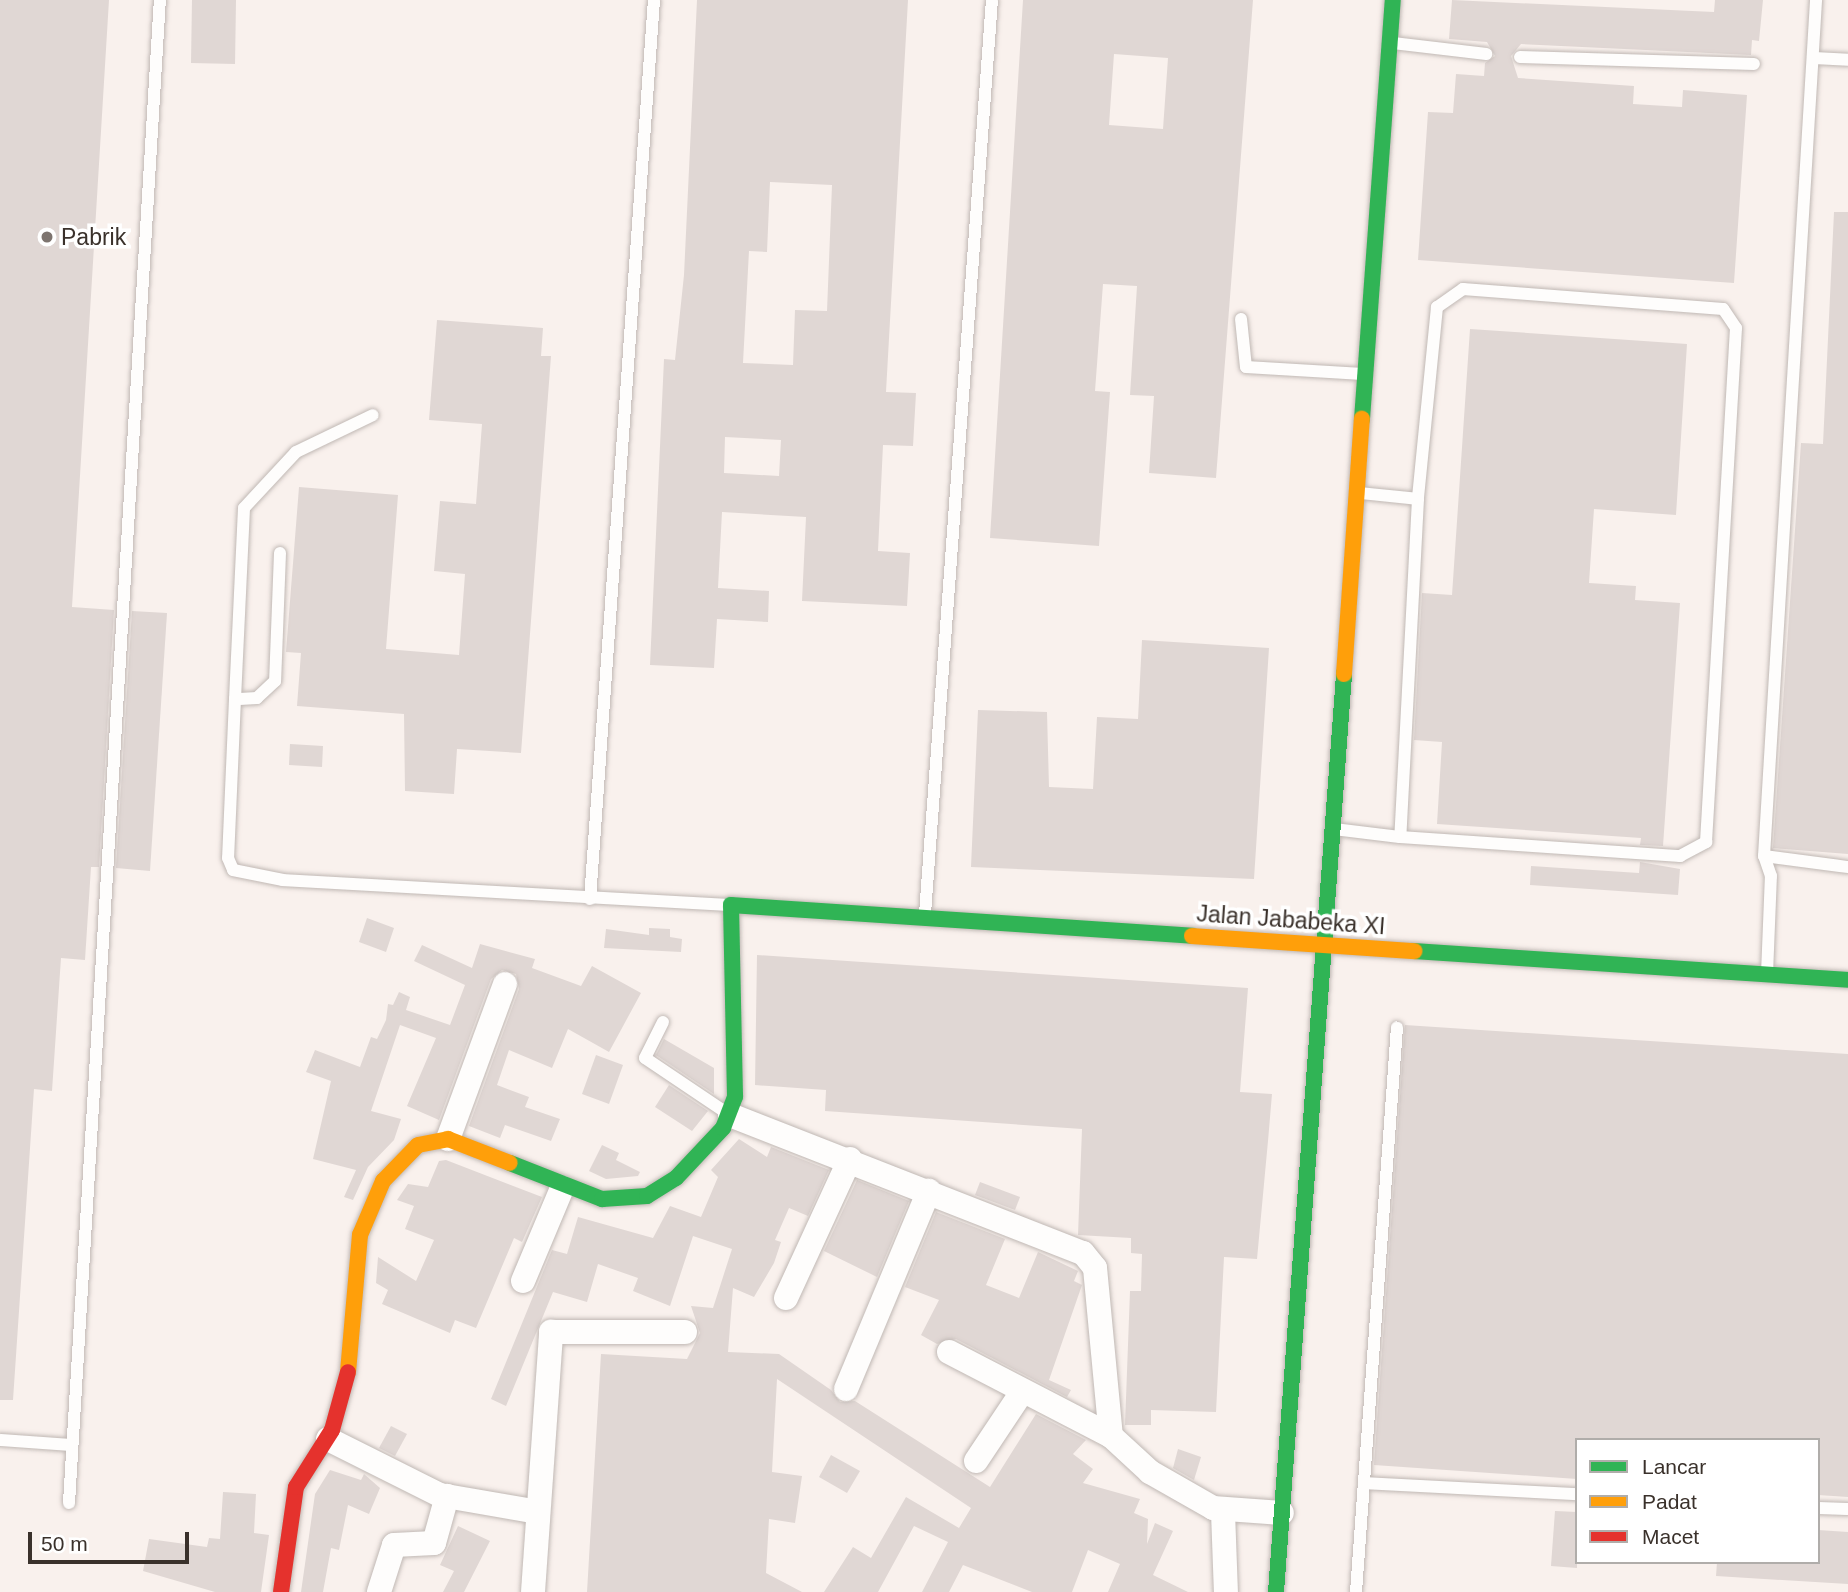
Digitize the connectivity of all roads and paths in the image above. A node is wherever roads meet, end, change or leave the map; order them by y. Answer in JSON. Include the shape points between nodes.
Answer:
{"nodes":[{"id":1,"x":160,"y":0,"type":"edge"},
{"id":2,"x":654,"y":0,"type":"edge"},
{"id":3,"x":992,"y":0,"type":"edge"},
{"id":4,"x":1392,"y":0,"type":"edge"},
{"id":5,"x":1816,"y":0,"type":"edge"},
{"id":6,"x":1389,"y":43,"type":"junction"},
{"id":7,"x":1486,"y":54,"type":"dead end"},
{"id":8,"x":1520,"y":57,"type":"dead end"},
{"id":9,"x":1814,"y":58,"type":"junction"},
{"id":10,"x":1848,"y":60,"type":"edge"},
{"id":11,"x":1754,"y":64,"type":"dead end"},
{"id":12,"x":1241,"y":319,"type":"dead end"},
{"id":13,"x":1365,"y":374,"type":"junction"},
{"id":14,"x":373,"y":415,"type":"dead end"},
{"id":15,"x":1356,"y":492,"type":"junction"},
{"id":16,"x":1418,"y":499,"type":"junction"},
{"id":17,"x":280,"y":552,"type":"dead end"},
{"id":18,"x":235,"y":699,"type":"junction"},
{"id":19,"x":1332,"y":829,"type":"junction"},
{"id":20,"x":1399,"y":837,"type":"junction"},
{"id":21,"x":1764,"y":856,"type":"junction"},
{"id":22,"x":1848,"y":867,"type":"edge"},
{"id":23,"x":590,"y":899,"type":"junction"},
{"id":24,"x":731,"y":905,"type":"junction"},
{"id":25,"x":925,"y":918,"type":"junction"},
{"id":26,"x":1324,"y":944,"type":"junction"},
{"id":27,"x":1767,"y":974,"type":"junction"},
{"id":28,"x":1848,"y":979,"type":"edge"},
{"id":29,"x":505,"y":984,"type":"dead end"},
{"id":30,"x":663,"y":1022,"type":"dead end"},
{"id":31,"x":1397,"y":1027,"type":"dead end"},
{"id":32,"x":730,"y":1115,"type":"junction"},
{"id":33,"x":448,"y":1139,"type":"junction"},
{"id":34,"x":850,"y":1160,"type":"junction"},
{"id":35,"x":562,"y":1188,"type":"junction"},
{"id":36,"x":929,"y":1191,"type":"junction"},
{"id":37,"x":523,"y":1281,"type":"dead end"},
{"id":38,"x":786,"y":1298,"type":"dead end"},
{"id":39,"x":685,"y":1332,"type":"dead end"},
{"id":40,"x":948,"y":1352,"type":"dead end"},
{"id":41,"x":846,"y":1389,"type":"dead end"},
{"id":42,"x":1022,"y":1392,"type":"junction"},
{"id":43,"x":1111,"y":1436,"type":"junction"},
{"id":44,"x":328,"y":1439,"type":"junction"},
{"id":45,"x":0,"y":1440,"type":"edge"},
{"id":46,"x":72,"y":1445,"type":"junction"},
{"id":47,"x":976,"y":1461,"type":"dead end"},
{"id":48,"x":1364,"y":1483,"type":"junction"},
{"id":49,"x":1575,"y":1494,"type":"edge"},
{"id":50,"x":447,"y":1496,"type":"junction"},
{"id":51,"x":69,"y":1503,"type":"dead end"},
{"id":52,"x":1820,"y":1508,"type":"edge"},
{"id":53,"x":1848,"y":1509,"type":"edge"},
{"id":54,"x":538,"y":1512,"type":"junction"},
{"id":55,"x":1223,"y":1512,"type":"junction"},
{"id":56,"x":1282,"y":1513,"type":"junction"},
{"id":57,"x":281,"y":1592,"type":"edge"},
{"id":58,"x":379,"y":1592,"type":"edge"},
{"id":59,"x":533,"y":1592,"type":"edge"},
{"id":60,"x":1226,"y":1592,"type":"edge"},
{"id":61,"x":1276,"y":1592,"type":"edge"},
{"id":62,"x":1356,"y":1592,"type":"edge"}],
"edges":[{"from":1,"to":46,"type":"lane"},
{"from":2,"to":23,"type":"lane"},
{"from":3,"to":25,"type":"lane"},
{"from":4,"to":6,"type":"street"},
{"from":5,"to":9,"type":"lane"},
{"from":6,"to":7,"type":"lane"},
{"from":6,"to":13,"type":"street"},
{"from":8,"to":11,"type":"lane"},
{"from":9,"to":10,"type":"lane"},
{"from":9,"to":21,"type":"lane"},
{"from":12,"to":13,"type":"lane","via":[[1246,367]]},
{"from":13,"to":15,"type":"street"},
{"from":14,"to":18,"type":"lane","via":[[296,452],[244,508]]},
{"from":15,"to":16,"type":"lane"},
{"from":15,"to":19,"type":"street"},
{"from":16,"to":20,"type":"lane"},
{"from":16,"to":20,"type":"lane","via":[[1433,321],[1448,294],[1463,289],[1712,307],[1734,320],[1706,842],[1680,856]]},
{"from":17,"to":18,"type":"lane","via":[[275,681],[257,698]]},
{"from":18,"to":23,"type":"lane","via":[[228,858],[233,870],[283,880]]},
{"from":19,"to":20,"type":"lane"},
{"from":19,"to":26,"type":"street"},
{"from":21,"to":22,"type":"lane"},
{"from":21,"to":27,"type":"lane","via":[[1771,876]]},
{"from":23,"to":24,"type":"lane"},
{"from":24,"to":25,"type":"street","name":"Jalan Jababeka XI"},
{"from":24,"to":32,"type":"street","via":[[737,1068]]},
{"from":25,"to":26,"type":"street","name":"Jalan Jababeka XI"},
{"from":26,"to":27,"type":"street","name":"Jalan Jababeka XI"},
{"from":26,"to":56,"type":"street"},
{"from":27,"to":28,"type":"street","name":"Jalan Jababeka XI"},
{"from":29,"to":33,"type":"street"},
{"from":30,"to":32,"type":"lane","via":[[645,1058]]},
{"from":31,"to":48,"type":"lane"},
{"from":32,"to":34,"type":"street"},
{"from":32,"to":35,"type":"street","via":[[676,1178],[647,1196],[602,1199]]},
{"from":33,"to":35,"type":"street"},
{"from":33,"to":44,"type":"street","via":[[418,1145],[398,1161],[368,1212],[357,1256],[349,1369]]},
{"from":34,"to":36,"type":"street"},
{"from":34,"to":38,"type":"street"},
{"from":35,"to":37,"type":"street"},
{"from":36,"to":41,"type":"street"},
{"from":36,"to":43,"type":"street","via":[[1093,1262]]},
{"from":39,"to":54,"type":"street","via":[[552,1331]]},
{"from":40,"to":42,"type":"street"},
{"from":42,"to":43,"type":"street"},
{"from":42,"to":47,"type":"street"},
{"from":43,"to":55,"type":"street","via":[[1150,1472]]},
{"from":44,"to":50,"type":"street"},
{"from":44,"to":57,"type":"street","via":[[296,1488]]},
{"from":45,"to":46,"type":"lane"},
{"from":46,"to":51,"type":"lane"},
{"from":48,"to":49,"type":"lane"},
{"from":48,"to":62,"type":"lane"},
{"from":50,"to":54,"type":"street"},
{"from":50,"to":58,"type":"street","via":[[434,1543],[394,1545]]},
{"from":52,"to":53,"type":"lane"},
{"from":54,"to":59,"type":"street"},
{"from":55,"to":56,"type":"street"},
{"from":55,"to":60,"type":"street"},
{"from":56,"to":61,"type":"street"}]}
